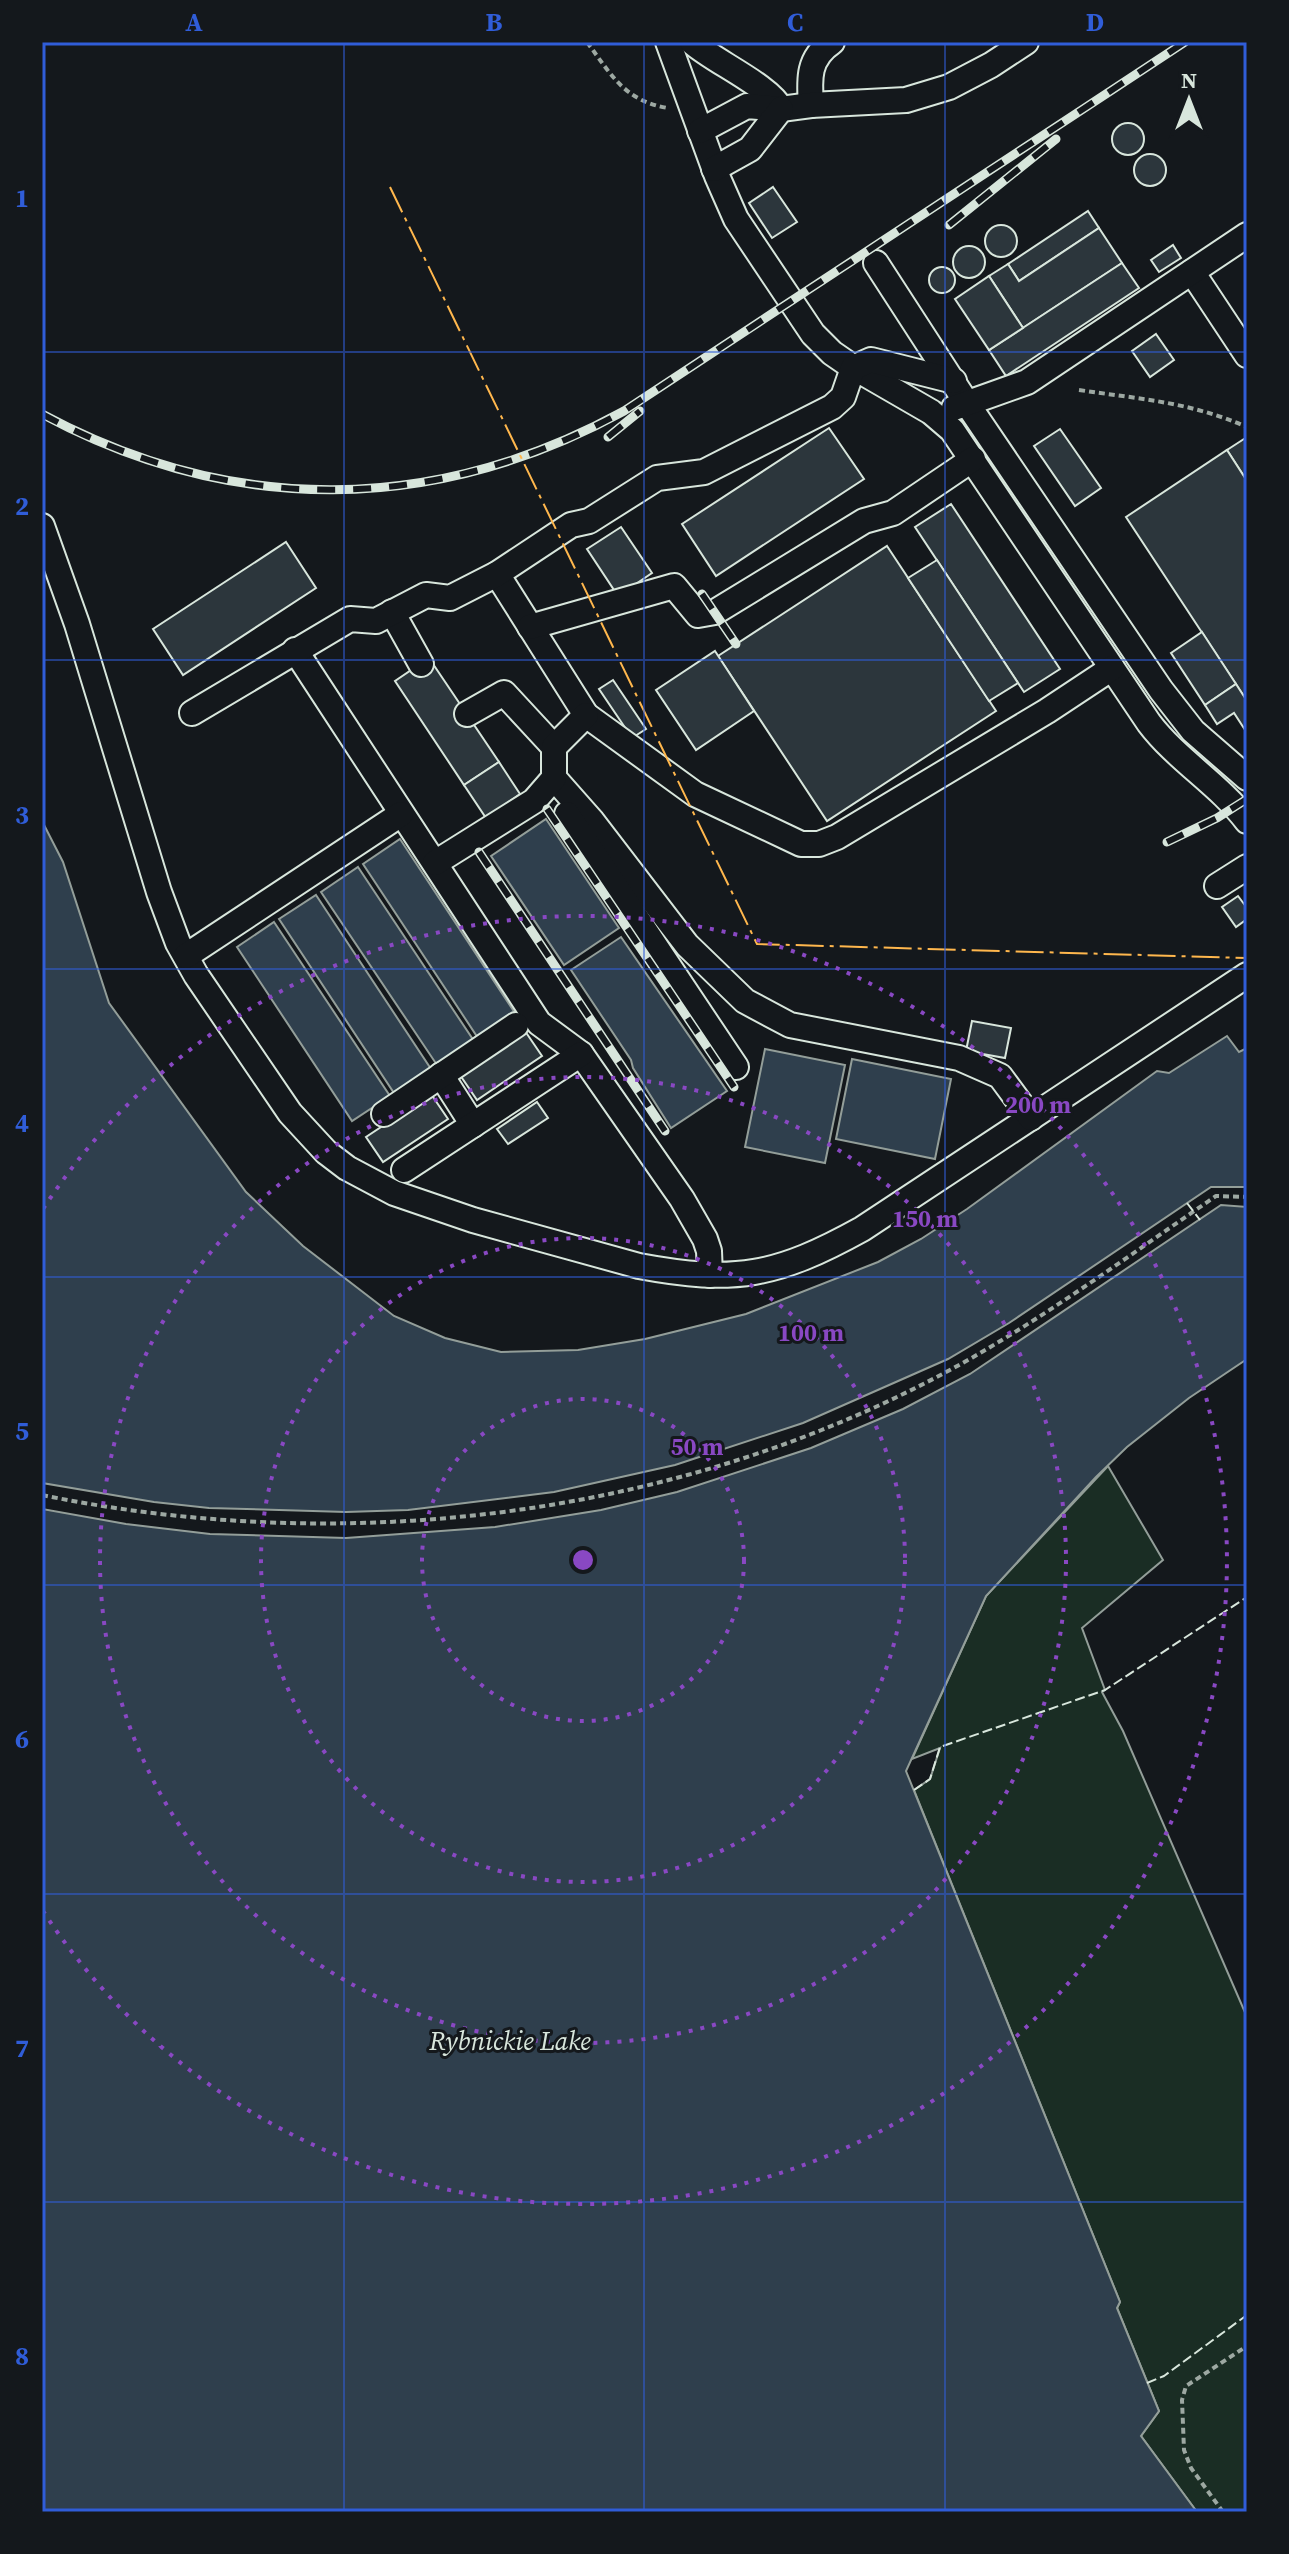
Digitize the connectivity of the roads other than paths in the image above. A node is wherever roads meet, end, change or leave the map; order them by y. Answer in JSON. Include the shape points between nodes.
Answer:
{"nodes":[{"id":1,"x":668,"y":42,"type":"edge"},
{"id":2,"x":692,"y":42,"type":"edge"},
{"id":3,"x":832,"y":42,"type":"edge"},
{"id":4,"x":1026,"y":42,"type":"edge"},
{"id":5,"x":811,"y":105,"type":"junction"},
{"id":6,"x":781,"y":109,"type":"junction"},
{"id":7,"x":696,"y":122,"type":"junction"},
{"id":8,"x":714,"y":169,"type":"junction"},
{"id":9,"x":1247,"y":235,"type":"edge"},
{"id":10,"x":876,"y":263,"type":"dead end"},
{"id":11,"x":1192,"y":272,"type":"junction"},
{"id":12,"x":1247,"y":355,"type":"edge"},
{"id":13,"x":853,"y":368,"type":"junction"},
{"id":14,"x":960,"y":392,"type":"junction"},
{"id":15,"x":939,"y":418,"type":"junction"},
{"id":16,"x":973,"y":459,"type":"junction"},
{"id":17,"x":42,"y":526,"type":"edge"},
{"id":18,"x":497,"y":574,"type":"junction"},
{"id":19,"x":392,"y":612,"type":"junction"},
{"id":20,"x":530,"y":627,"type":"junction"},
{"id":21,"x":295,"y":650,"type":"junction"},
{"id":22,"x":421,"y":664,"type":"dead end"},
{"id":23,"x":1112,"y":668,"type":"junction"},
{"id":24,"x":192,"y":713,"type":"dead end"},
{"id":25,"x":467,"y":714,"type":"dead end"},
{"id":26,"x":586,"y":715,"type":"junction"},
{"id":27,"x":554,"y":747,"type":"junction"},
{"id":28,"x":1247,"y":778,"type":"edge"},
{"id":29,"x":551,"y":782,"type":"junction"},
{"id":30,"x":401,"y":814,"type":"junction"},
{"id":31,"x":1247,"y":821,"type":"edge"},
{"id":32,"x":435,"y":863,"type":"junction"},
{"id":33,"x":1247,"y":867,"type":"edge"},
{"id":34,"x":1217,"y":886,"type":"dead end"},
{"id":35,"x":186,"y":956,"type":"junction"},
{"id":36,"x":1247,"y":975,"type":"edge"},
{"id":37,"x":516,"y":1025,"type":"dead end"},
{"id":38,"x":581,"y":1054,"type":"junction"},
{"id":39,"x":736,"y":1067,"type":"dead end"},
{"id":40,"x":441,"y":1075,"type":"junction"},
{"id":41,"x":384,"y":1114,"type":"dead end"},
{"id":42,"x":1031,"y":1118,"type":"junction"},
{"id":43,"x":473,"y":1125,"type":"junction"},
{"id":44,"x":404,"y":1170,"type":"dead end"},
{"id":45,"x":710,"y":1275,"type":"junction"}],
"edges":[{"from":1,"to":7,"type":"lane"},
{"from":2,"to":6,"type":"lane"},
{"from":3,"to":5,"type":"lane","via":[[811,68]]},
{"from":4,"to":5,"type":"lane","via":[[977,73],[930,93],[895,102]]},
{"from":5,"to":6,"type":"lane"},
{"from":6,"to":7,"type":"lane","via":[[747,106]]},
{"from":6,"to":8,"type":"lane","via":[[750,149]]},
{"from":7,"to":8,"type":"lane"},
{"from":8,"to":13,"type":"lane","via":[[736,219],[801,317],[823,345]]},
{"from":9,"to":11,"type":"lane"},
{"from":10,"to":14,"type":"lane"},
{"from":11,"to":12,"type":"lane"},
{"from":11,"to":14,"type":"lane","via":[[1027,382]]},
{"from":13,"to":14,"type":"lane","via":[[871,360]]},
{"from":13,"to":15,"type":"lane"},
{"from":13,"to":18,"type":"lane","via":[[843,397],[832,407],[704,472],[657,478]]},
{"from":14,"to":15,"type":"lane"},
{"from":14,"to":28,"type":"lane","via":[[1171,705]]},
{"from":15,"to":16,"type":"lane"},
{"from":16,"to":20,"type":"lane","via":[[893,513],[864,521],[715,612],[698,615],[674,586]]},
{"from":16,"to":23,"type":"lane"},
{"from":17,"to":35,"type":"lane","via":[[159,892]]},
{"from":18,"to":19,"type":"lane","via":[[450,598],[426,595]]},
{"from":18,"to":20,"type":"lane"},
{"from":19,"to":21,"type":"lane","via":[[376,621],[350,619]]},
{"from":19,"to":22,"type":"lane"},
{"from":20,"to":26,"type":"lane"},
{"from":21,"to":24,"type":"lane"},
{"from":21,"to":30,"type":"lane"},
{"from":23,"to":26,"type":"lane","via":[[819,844],[801,844],[695,794]]},
{"from":23,"to":31,"type":"lane","via":[[1160,738]]},
{"from":25,"to":27,"type":"lane","via":[[504,693]]},
{"from":26,"to":27,"type":"lane"},
{"from":27,"to":29,"type":"lane"},
{"from":29,"to":32,"type":"lane","via":[[534,801]]},
{"from":29,"to":39,"type":"lane"},
{"from":29,"to":42,"type":"lane","via":[[592,821],[687,945],[745,1001],[790,1025],[959,1058],[1000,1076]]},
{"from":30,"to":32,"type":"lane"},
{"from":30,"to":35,"type":"lane"},
{"from":32,"to":38,"type":"lane","via":[[539,1023]]},
{"from":33,"to":34,"type":"lane"},
{"from":35,"to":45,"type":"lane","via":[[290,1113],[347,1168],[394,1193],[473,1220],[639,1266]]},
{"from":36,"to":42,"type":"lane"},
{"from":37,"to":40,"type":"lane"},
{"from":38,"to":43,"type":"lane"},
{"from":38,"to":45,"type":"lane","via":[[699,1226],[709,1251]]},
{"from":40,"to":41,"type":"lane"},
{"from":40,"to":43,"type":"lane"},
{"from":42,"to":45,"type":"lane","via":[[817,1253],[766,1270]]},
{"from":43,"to":44,"type":"lane"}]}
